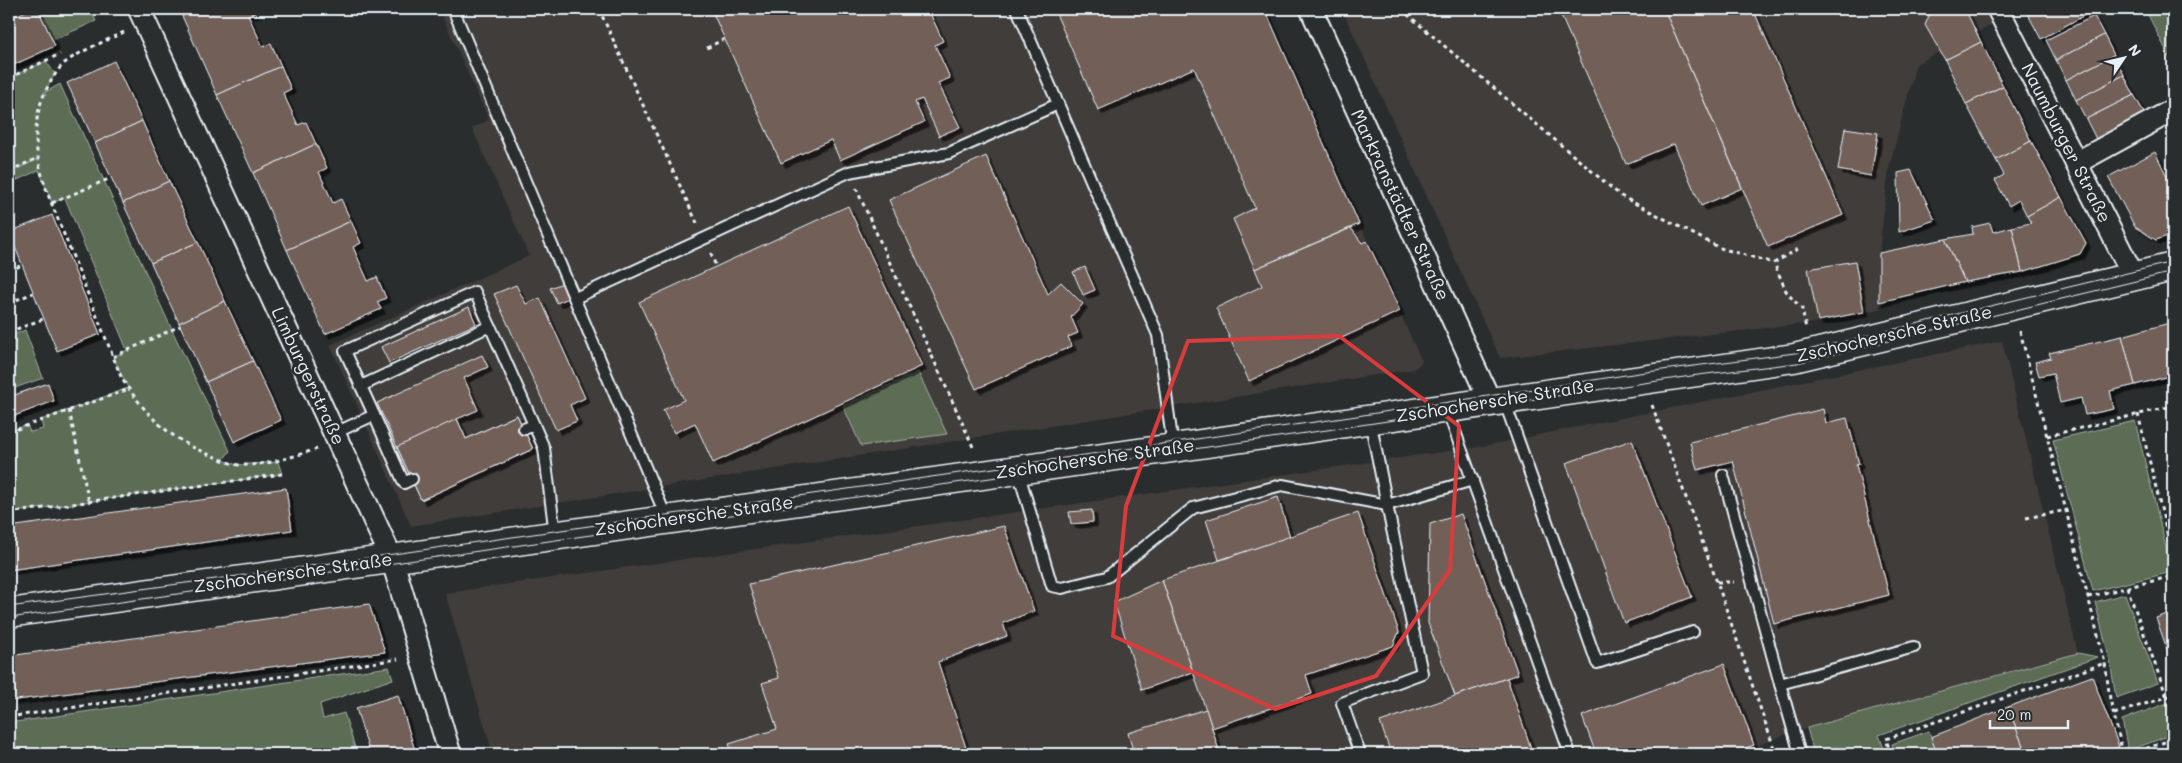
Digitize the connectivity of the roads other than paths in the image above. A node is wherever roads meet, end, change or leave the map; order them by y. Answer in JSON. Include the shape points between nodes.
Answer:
{"nodes":[{"id":1,"x":453,"y":9,"type":"edge"},
{"id":2,"x":1017,"y":9,"type":"edge"},
{"id":3,"x":1311,"y":9,"type":"edge"},
{"id":4,"x":1998,"y":9,"type":"edge"},
{"id":5,"x":142,"y":15,"type":"edge"},
{"id":6,"x":1058,"y":104,"type":"junction"},
{"id":7,"x":2173,"y":110,"type":"edge"},
{"id":8,"x":2076,"y":163,"type":"junction"},
{"id":9,"x":2173,"y":267,"type":"edge"},
{"id":10,"x":2134,"y":277,"type":"junction"},
{"id":11,"x":575,"y":298,"type":"junction"},
{"id":12,"x":490,"y":326,"type":"junction"},
{"id":13,"x":361,"y":386,"type":"junction"},
{"id":14,"x":1497,"y":400,"type":"junction"},
{"id":15,"x":1447,"y":408,"type":"junction"},
{"id":16,"x":374,"y":415,"type":"junction"},
{"id":17,"x":1370,"y":420,"type":"junction"},
{"id":18,"x":534,"y":424,"type":"junction"},
{"id":19,"x":524,"y":429,"type":"dead end"},
{"id":20,"x":337,"y":437,"type":"junction"},
{"id":21,"x":1173,"y":448,"type":"junction"},
{"id":22,"x":1018,"y":470,"type":"junction"},
{"id":23,"x":1723,"y":475,"type":"dead end"},
{"id":24,"x":412,"y":479,"type":"dead end"},
{"id":25,"x":1472,"y":480,"type":"junction"},
{"id":26,"x":1387,"y":505,"type":"junction"},
{"id":27,"x":668,"y":519,"type":"junction"},
{"id":28,"x":555,"y":535,"type":"junction"},
{"id":29,"x":392,"y":559,"type":"junction"},
{"id":30,"x":9,"y":612,"type":"edge"},
{"id":31,"x":1692,"y":632,"type":"dead end"},
{"id":32,"x":1914,"y":647,"type":"dead end"},
{"id":33,"x":1780,"y":684,"type":"junction"},
{"id":34,"x":450,"y":754,"type":"edge"},
{"id":35,"x":1360,"y":754,"type":"edge"},
{"id":36,"x":1570,"y":754,"type":"edge"},
{"id":37,"x":1800,"y":754,"type":"edge"}],
"edges":[{"from":1,"to":11,"type":"lane"},
{"from":2,"to":6,"type":"lane"},
{"from":3,"to":14,"type":"street","name":"Markranstädter Straße"},
{"from":4,"to":8,"type":"street","name":"Naumburger Straße"},
{"from":5,"to":20,"type":"street","name":"Limburgerstraße"},
{"from":6,"to":11,"type":"lane","via":[[949,153],[849,172]]},
{"from":6,"to":21,"type":"lane","via":[[1158,335]]},
{"from":7,"to":8,"type":"street"},
{"from":8,"to":10,"type":"street","name":"Naumburger Straße"},
{"from":9,"to":10,"type":"main road","name":"Zschochersche Straße"},
{"from":10,"to":14,"type":"main road","name":"Zschochersche Straße","via":[[1802,356]]},
{"from":11,"to":27,"type":"lane"},
{"from":12,"to":13,"type":"lane"},
{"from":12,"to":13,"type":"lane","via":[[475,292],[345,351]]},
{"from":12,"to":18,"type":"lane"},
{"from":13,"to":16,"type":"lane"},
{"from":14,"to":15,"type":"main road","name":"Zschochersche Straße"},
{"from":14,"to":31,"type":"lane","via":[[1597,663]]},
{"from":15,"to":17,"type":"main road","name":"Zschochersche Straße"},
{"from":15,"to":25,"type":"lane"},
{"from":16,"to":20,"type":"lane"},
{"from":16,"to":24,"type":"lane","via":[[404,483]]},
{"from":17,"to":21,"type":"main road","name":"Zschochersche Straße"},
{"from":17,"to":26,"type":"lane"},
{"from":18,"to":19,"type":"lane"},
{"from":18,"to":28,"type":"lane","via":[[544,448]]},
{"from":20,"to":29,"type":"street","name":"Limburgerstraße"},
{"from":21,"to":22,"type":"main road","name":"Zschochersche Straße"},
{"from":22,"to":26,"type":"lane","via":[[1052,586],[1062,588],[1107,577],[1193,508],[1282,485]]},
{"from":22,"to":27,"type":"main road","name":"Zschochersche Straße"},
{"from":23,"to":33,"type":"lane"},
{"from":25,"to":26,"type":"lane"},
{"from":25,"to":36,"type":"lane"},
{"from":26,"to":35,"type":"lane","via":[[1422,673],[1342,703]]},
{"from":27,"to":28,"type":"main road","name":"Zschochersche Straße"},
{"from":28,"to":29,"type":"main road","name":"Zschochersche Straße"},
{"from":29,"to":30,"type":"main road","name":"Zschochersche Straße"},
{"from":29,"to":34,"type":"street","name":"Limburgerstraße"},
{"from":32,"to":33,"type":"lane"},
{"from":33,"to":37,"type":"lane"}]}
